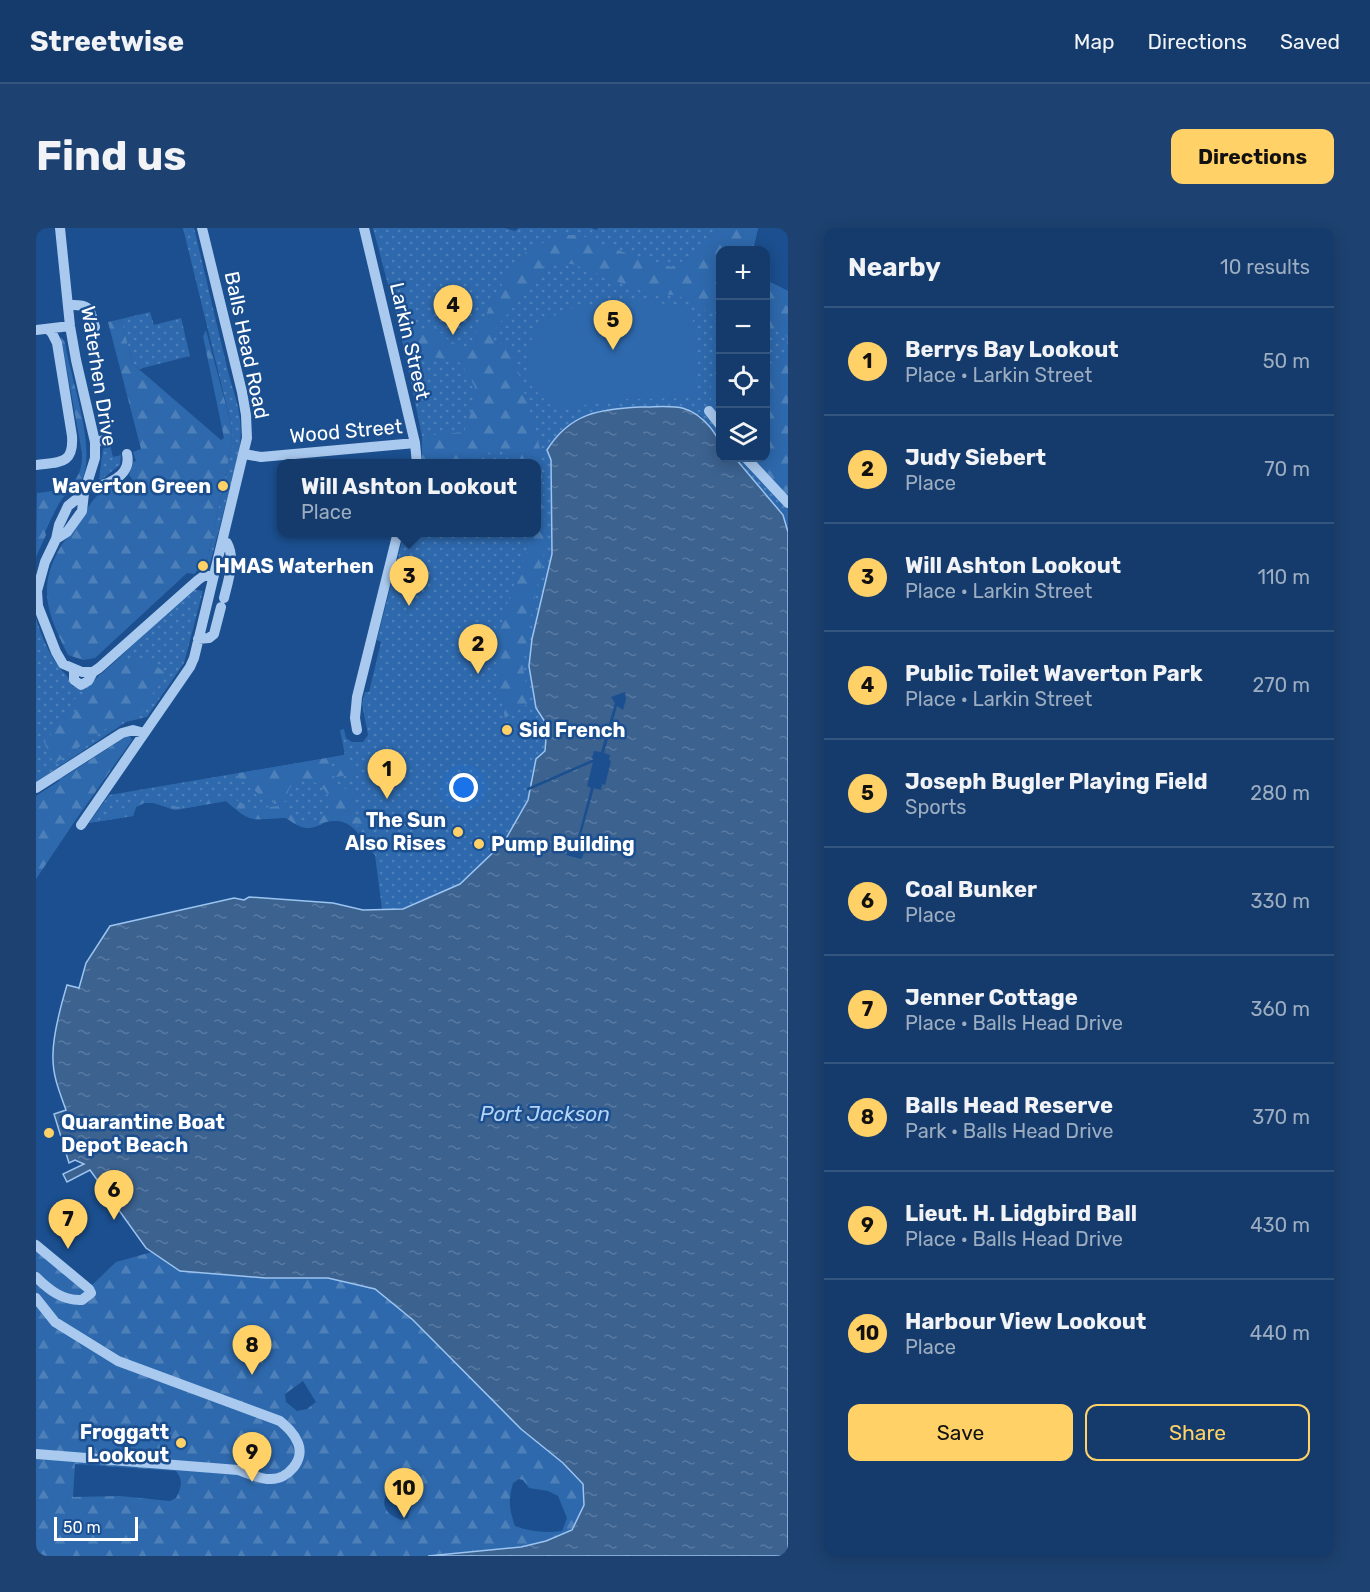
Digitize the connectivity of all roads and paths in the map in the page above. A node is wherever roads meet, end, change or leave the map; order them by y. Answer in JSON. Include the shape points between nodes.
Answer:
{"nodes":[{"id":1,"x":60,"y":228,"type":"edge"},
{"id":2,"x":202,"y":228,"type":"edge"},
{"id":3,"x":364,"y":228,"type":"edge"},
{"id":4,"x":69,"y":305,"type":"junction"},
{"id":5,"x":70,"y":326,"type":"junction"},
{"id":6,"x":95,"y":327,"type":"dead end"},
{"id":7,"x":42,"y":329,"type":"edge"},
{"id":8,"x":96,"y":390,"type":"dead end"},
{"id":9,"x":84,"y":393,"type":"junction"},
{"id":10,"x":709,"y":411,"type":"dead end"},
{"id":11,"x":716,"y":420,"type":"edge"},
{"id":12,"x":108,"y":439,"type":"dead end"},
{"id":13,"x":95,"y":442,"type":"junction"},
{"id":14,"x":415,"y":443,"type":"junction"},
{"id":15,"x":244,"y":454,"type":"junction"},
{"id":16,"x":128,"y":458,"type":"dead end"},
{"id":17,"x":417,"y":459,"type":"edge"},
{"id":18,"x":750,"y":462,"type":"edge"},
{"id":19,"x":36,"y":465,"type":"edge"},
{"id":20,"x":86,"y":490,"type":"junction"},
{"id":21,"x":788,"y":503,"type":"edge"},
{"id":22,"x":397,"y":537,"type":"edge"},
{"id":23,"x":222,"y":542,"type":"junction"},
{"id":24,"x":40,"y":561,"type":"edge"},
{"id":25,"x":213,"y":576,"type":"junction"},
{"id":26,"x":198,"y":639,"type":"junction"},
{"id":27,"x":357,"y":730,"type":"dead end"},
{"id":28,"x":144,"y":733,"type":"junction"},
{"id":29,"x":36,"y":788,"type":"edge"},
{"id":30,"x":81,"y":825,"type":"dead end"},
{"id":31,"x":36,"y":1245,"type":"edge"},
{"id":32,"x":36,"y":1277,"type":"edge"},
{"id":33,"x":36,"y":1298,"type":"edge"},
{"id":34,"x":36,"y":1454,"type":"edge"}],
"edges":[{"from":1,"to":4,"type":"street","name":"Waterhen Drive"},
{"from":2,"to":15,"type":"street","name":"Balls Head Road","via":[[246,415]]},
{"from":3,"to":14,"type":"street","name":"Larkin Street"},
{"from":4,"to":5,"type":"street","name":"Waterhen Drive"},
{"from":4,"to":6,"type":"street","via":[[88,307]]},
{"from":5,"to":7,"type":"street"},
{"from":5,"to":9,"type":"street","name":"Waterhen Drive"},
{"from":7,"to":19,"type":"street","via":[[52,333],[57,343],[73,446],[67,459]]},
{"from":8,"to":9,"type":"street"},
{"from":9,"to":13,"type":"street","name":"Waterhen Drive"},
{"from":10,"to":11,"type":"street"},
{"from":12,"to":13,"type":"street"},
{"from":13,"to":20,"type":"street","name":"Waterhen Drive"},
{"from":14,"to":15,"type":"street","name":"Wood Street","via":[[261,457]]},
{"from":14,"to":17,"type":"street","name":"Larkin Street"},
{"from":15,"to":23,"type":"street","name":"Balls Head Road"},
{"from":16,"to":20,"type":"street","via":[[122,474],[105,485]]},
{"from":18,"to":21,"type":"street"},
{"from":20,"to":24,"type":"street","name":"Waterhen Drive","via":[[68,507],[56,539]]},
{"from":22,"to":27,"type":"street","via":[[357,695]]},
{"from":23,"to":25,"type":"street","name":"Balls Head Road"},
{"from":23,"to":26,"type":"street","via":[[228,543],[231,552],[222,602],[214,634]]},
{"from":24,"to":25,"type":"street","name":"Waterhen Drive","via":[[38,606],[56,652],[63,664],[74,670],[93,672],[198,580],[205,575]]},
{"from":25,"to":26,"type":"street","name":"Balls Head Road"},
{"from":26,"to":28,"type":"street","name":"Balls Head Road","via":[[190,667]]},
{"from":28,"to":29,"type":"street","via":[[122,733]]},
{"from":28,"to":30,"type":"street","name":"Balls Head Road"},
{"from":31,"to":32,"type":"street","via":[[90,1293],[82,1300],[68,1299],[52,1292]]},
{"from":33,"to":34,"type":"street","via":[[55,1322],[118,1361],[280,1420],[300,1445],[296,1464],[288,1474],[269,1480],[238,1470]]}]}
